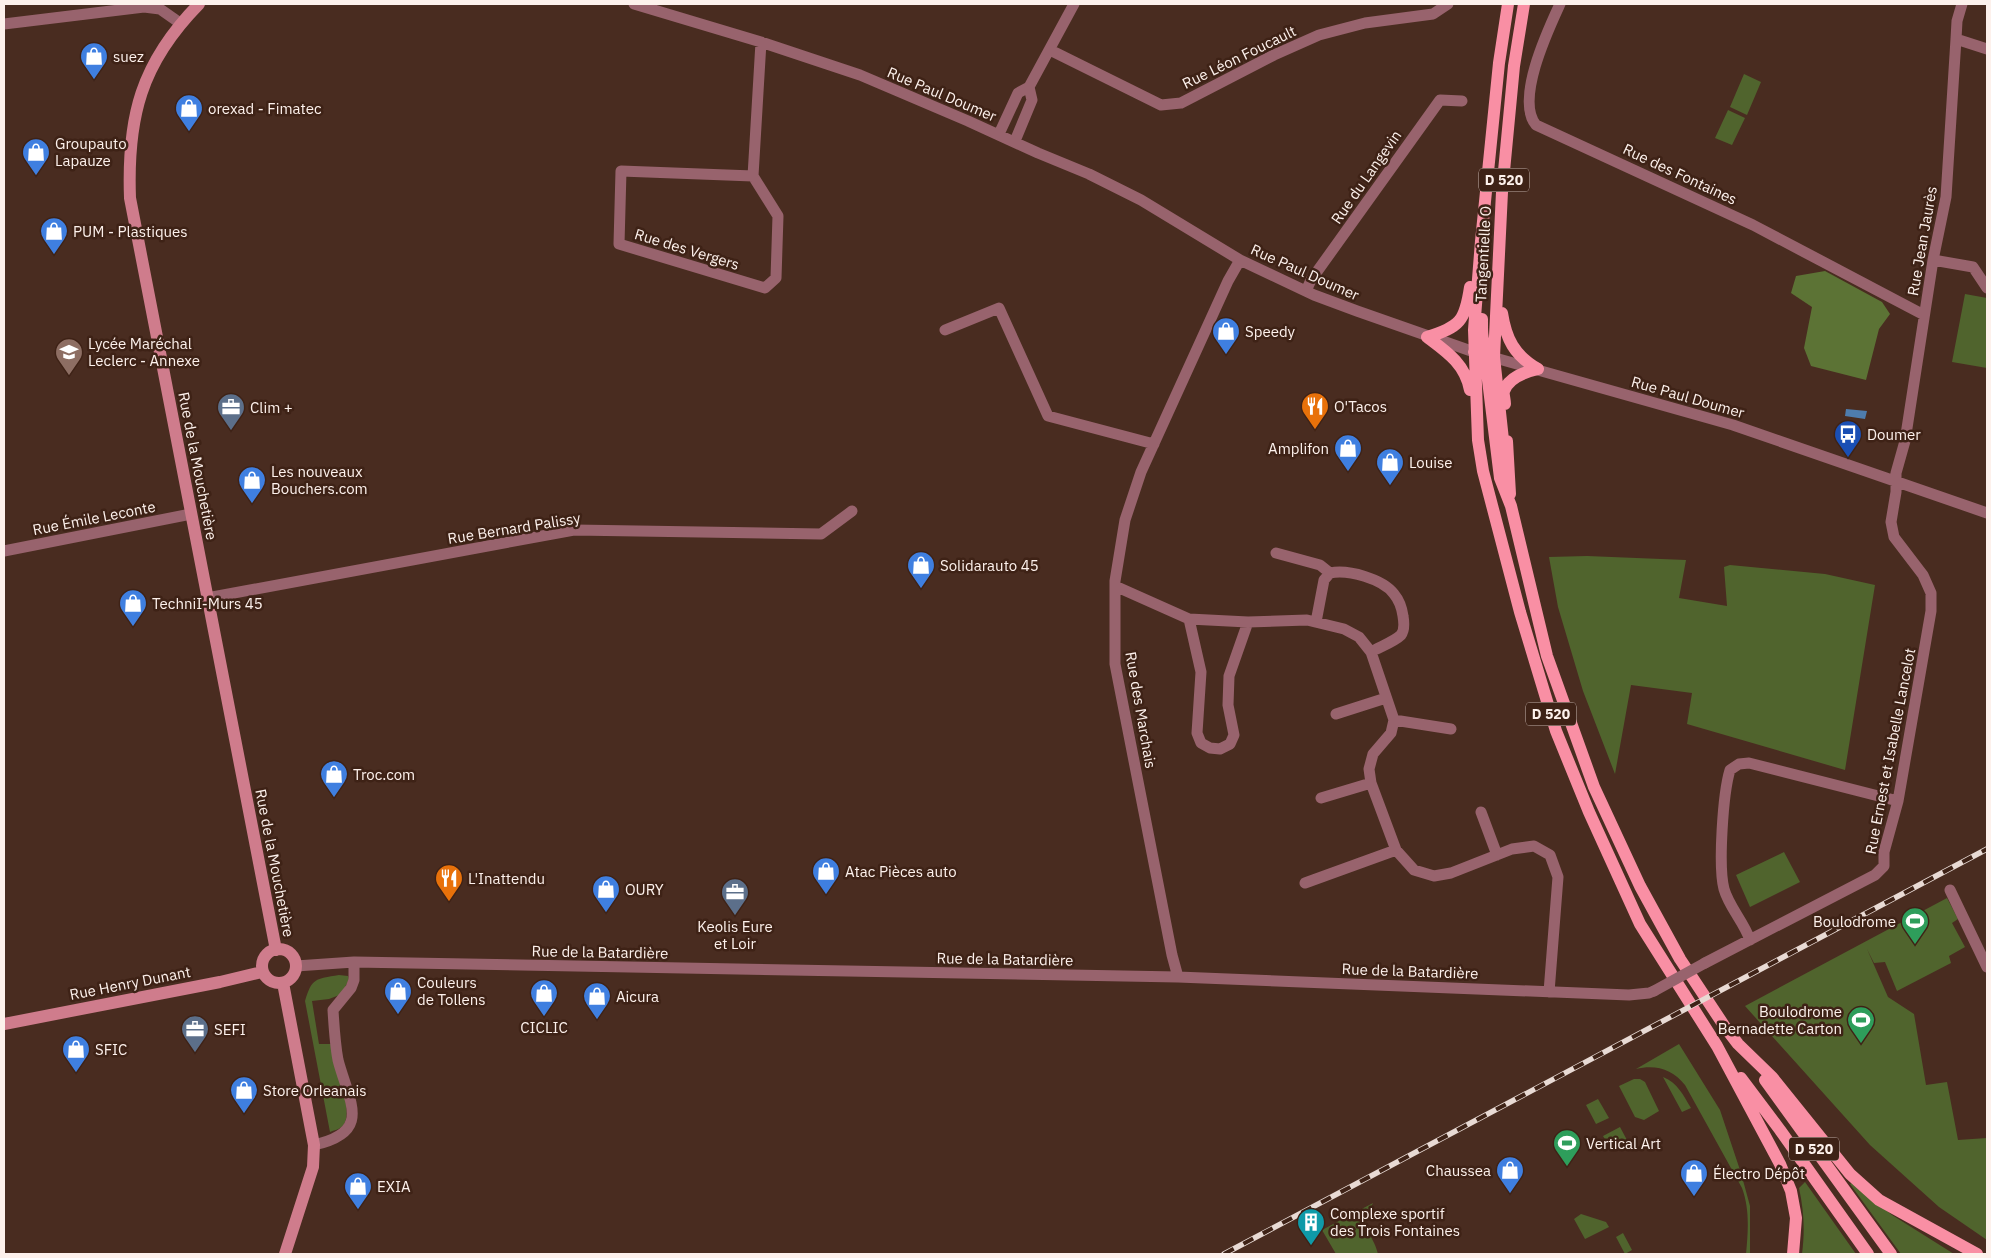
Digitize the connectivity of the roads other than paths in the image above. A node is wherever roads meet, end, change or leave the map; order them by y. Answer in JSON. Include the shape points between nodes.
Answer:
{"nodes":[{"id":1,"x":199,"y":4,"type":"edge"},
{"id":2,"x":634,"y":4,"type":"edge"},
{"id":3,"x":1074,"y":4,"type":"edge"},
{"id":4,"x":1448,"y":4,"type":"edge"},
{"id":5,"x":1508,"y":4,"type":"edge"},
{"id":6,"x":1524,"y":4,"type":"edge"},
{"id":7,"x":1560,"y":4,"type":"edge"},
{"id":8,"x":1962,"y":4,"type":"edge"},
{"id":9,"x":180,"y":23,"type":"junction"},
{"id":10,"x":4,"y":24,"type":"edge"},
{"id":11,"x":1956,"y":39,"type":"junction"},
{"id":12,"x":761,"y":42,"type":"junction"},
{"id":13,"x":1987,"y":49,"type":"edge"},
{"id":14,"x":1050,"y":50,"type":"junction"},
{"id":15,"x":1029,"y":87,"type":"junction"},
{"id":16,"x":1462,"y":101,"type":"dead end"},
{"id":17,"x":999,"y":134,"type":"junction"},
{"id":18,"x":1015,"y":141,"type":"junction"},
{"id":19,"x":753,"y":176,"type":"junction"},
{"id":20,"x":1487,"y":189,"type":"junction"},
{"id":21,"x":1481,"y":241,"type":"junction"},
{"id":22,"x":1240,"y":260,"type":"junction"},
{"id":23,"x":1933,"y":260,"type":"junction"},
{"id":24,"x":1498,"y":287,"type":"junction"},
{"id":25,"x":1987,"y":288,"type":"edge"},
{"id":26,"x":1306,"y":291,"type":"junction"},
{"id":27,"x":1924,"y":315,"type":"junction"},
{"id":28,"x":945,"y":330,"type":"dead end"},
{"id":29,"x":1427,"y":337,"type":"junction"},
{"id":30,"x":1474,"y":352,"type":"junction"},
{"id":31,"x":1494,"y":357,"type":"junction"},
{"id":32,"x":1538,"y":369,"type":"junction"},
{"id":33,"x":1478,"y":440,"type":"junction"},
{"id":34,"x":1154,"y":444,"type":"junction"},
{"id":35,"x":1896,"y":482,"type":"junction"},
{"id":36,"x":1511,"y":506,"type":"junction"},
{"id":37,"x":852,"y":511,"type":"dead end"},
{"id":38,"x":1987,"y":513,"type":"edge"},
{"id":39,"x":191,"y":514,"type":"junction"},
{"id":40,"x":4,"y":551,"type":"edge"},
{"id":41,"x":1276,"y":553,"type":"dead end"},
{"id":42,"x":1330,"y":573,"type":"junction"},
{"id":43,"x":1115,"y":586,"type":"junction"},
{"id":44,"x":207,"y":598,"type":"junction"},
{"id":45,"x":1189,"y":619,"type":"junction"},
{"id":46,"x":1248,"y":622,"type":"junction"},
{"id":47,"x":1316,"y":622,"type":"junction"},
{"id":48,"x":1371,"y":652,"type":"junction"},
{"id":49,"x":1386,"y":698,"type":"junction"},
{"id":50,"x":1336,"y":714,"type":"dead end"},
{"id":51,"x":1394,"y":720,"type":"junction"},
{"id":52,"x":1451,"y":729,"type":"dead end"},
{"id":53,"x":1372,"y":783,"type":"junction"},
{"id":54,"x":1321,"y":798,"type":"dead end"},
{"id":55,"x":1898,"y":801,"type":"junction"},
{"id":56,"x":1481,"y":812,"type":"dead end"},
{"id":57,"x":1396,"y":850,"type":"junction"},
{"id":58,"x":1497,"y":855,"type":"junction"},
{"id":59,"x":1305,"y":883,"type":"dead end"},
{"id":60,"x":1950,"y":890,"type":"dead end"},
{"id":61,"x":1750,"y":940,"type":"junction"},
{"id":62,"x":276,"y":950,"type":"junction"},
{"id":63,"x":354,"y":962,"type":"junction"},
{"id":64,"x":1705,"y":963,"type":"joint"},
{"id":65,"x":296,"y":966,"type":"junction"},
{"id":66,"x":1987,"y":968,"type":"edge"},
{"id":67,"x":262,"y":972,"type":"junction"},
{"id":68,"x":1178,"y":977,"type":"junction"},
{"id":69,"x":283,"y":983,"type":"junction"},
{"id":70,"x":1549,"y":992,"type":"junction"},
{"id":71,"x":4,"y":1024,"type":"edge"},
{"id":72,"x":1738,"y":1044,"type":"junction"},
{"id":73,"x":1717,"y":1046,"type":"junction"},
{"id":74,"x":314,"y":1145,"type":"junction"},
{"id":75,"x":285,"y":1254,"type":"edge"},
{"id":76,"x":1792,"y":1254,"type":"edge"},
{"id":77,"x":1868,"y":1254,"type":"edge"},
{"id":78,"x":1890,"y":1254,"type":"edge"},
{"id":79,"x":1977,"y":1254,"type":"edge"}],
"edges":[{"from":1,"to":9,"type":"street","name":"Rue de la Mouchetière"},
{"from":2,"to":12,"type":"street","name":"Rue Paul Doumer"},
{"from":3,"to":14,"type":"street"},
{"from":4,"to":14,"type":"street","name":"Rue Léon Foucault","via":[[1433,14],[1365,23],[1319,35],[1180,103],[1161,105]]},
{"from":5,"to":20,"type":"main road","name":"Tangentielle O","number":"D 520"},
{"from":6,"to":24,"type":"main road","name":"Tangentielle O","number":"D 520","via":[[1514,66],[1502,192]]},
{"from":7,"to":27,"type":"street","name":"Rue des Fontaines","via":[[1532,77],[1529,114],[1536,125],[1753,225]]},
{"from":8,"to":11,"type":"street","name":"Rue Jean Jaurès"},
{"from":9,"to":10,"type":"street","via":[[160,9],[144,7]]},
{"from":9,"to":39,"type":"street","name":"Rue de la Mouchetière","via":[[156,60],[143,88],[132,128],[128,163],[132,216]]},
{"from":11,"to":13,"type":"street"},
{"from":11,"to":23,"type":"street","name":"Rue Jean Jaurès","via":[[1948,180]]},
{"from":12,"to":17,"type":"street","name":"Rue Paul Doumer","via":[[860,75]]},
{"from":12,"to":19,"type":"street"},
{"from":14,"to":15,"type":"street"},
{"from":15,"to":17,"type":"street","via":[[1018,94]]},
{"from":15,"to":18,"type":"street","via":[[1032,100]]},
{"from":16,"to":26,"type":"street","name":"Rue du Langevin","via":[[1440,100]]},
{"from":17,"to":18,"type":"street","name":"Rue Paul Doumer"},
{"from":18,"to":22,"type":"street","name":"Rue Paul Doumer","via":[[1141,200]]},
{"from":19,"to":19,"type":"street","name":"Rue des Vergers","via":[[621,172],[619,244],[765,288],[776,278],[778,216]]},
{"from":20,"to":21,"type":"main road","name":"Tangentielle O","number":"D 520"},
{"from":20,"to":29,"type":"main road","number":"D 520","via":[[1464,315],[1447,331]]},
{"from":21,"to":30,"type":"main road","name":"Tangentielle O","number":"D 520"},
{"from":21,"to":31,"type":"main road","number":"D 520","via":[[1484,261],[1482,330],[1486,350]]},
{"from":22,"to":26,"type":"street","name":"Rue Paul Doumer"},
{"from":22,"to":34,"type":"street","name":"Rue des Marchais"},
{"from":23,"to":25,"type":"street","via":[[1972,267]]},
{"from":23,"to":27,"type":"street","name":"Rue Jean Jaurès"},
{"from":24,"to":31,"type":"main road","name":"Tangentielle O","number":"D 520"},
{"from":24,"to":32,"type":"main road","via":[[1505,333],[1527,362]]},
{"from":26,"to":29,"type":"street","name":"Rue Paul Doumer"},
{"from":27,"to":35,"type":"street","name":"Rue Jean Jaurès"},
{"from":28,"to":34,"type":"street","via":[[999,308],[1048,416]]},
{"from":29,"to":30,"type":"street","name":"Rue Paul Doumer"},
{"from":29,"to":33,"type":"main road","number":"D 520","via":[[1455,360],[1467,377]]},
{"from":30,"to":31,"type":"street","name":"Rue Paul Doumer"},
{"from":30,"to":33,"type":"main road","number":"D 520"},
{"from":30,"to":36,"type":"main road","number":"D 520","via":[[1486,364],[1500,478]]},
{"from":31,"to":32,"type":"street","name":"Rue Paul Doumer"},
{"from":31,"to":36,"type":"main road","name":"Tangentielle O","number":"D 520"},
{"from":32,"to":35,"type":"street","name":"Rue Paul Doumer","via":[[1733,425]]},
{"from":32,"to":36,"type":"main road","via":[[1523,372],[1504,391]]},
{"from":33,"to":73,"type":"main road","number":"D 520","via":[[1520,612],[1556,731],[1640,924]]},
{"from":34,"to":43,"type":"street","name":"Rue des Marchais","via":[[1124,520]]},
{"from":35,"to":38,"type":"street","name":"Rue Paul Doumer"},
{"from":35,"to":55,"type":"street","name":"Rue Ernest et Isabelle Lancelot","via":[[1891,522],[1894,537],[1923,575],[1931,594],[1931,611]]},
{"from":36,"to":72,"type":"main road","number":"D 520","via":[[1547,656],[1594,787],[1640,886],[1680,959]]},
{"from":37,"to":44,"type":"street","name":"Rue Bernard Palissy","via":[[821,534],[574,530]]},
{"from":39,"to":40,"type":"street","name":"Rue Émile Leconte"},
{"from":39,"to":44,"type":"street","name":"Rue de la Mouchetière"},
{"from":41,"to":42,"type":"street","via":[[1320,564]]},
{"from":42,"to":47,"type":"street","via":[[1324,580]]},
{"from":42,"to":48,"type":"street","via":[[1341,570],[1377,581],[1394,594],[1401,608],[1404,630],[1400,636]]},
{"from":43,"to":45,"type":"street"},
{"from":43,"to":68,"type":"street","name":"Rue des Marchais","via":[[1115,664]]},
{"from":44,"to":62,"type":"street","name":"Rue de la Mouchetière"},
{"from":45,"to":46,"type":"street"},
{"from":45,"to":46,"type":"street","via":[[1201,672],[1197,734],[1201,743],[1220,749],[1230,744],[1234,735],[1228,705],[1229,676]]},
{"from":46,"to":47,"type":"street"},
{"from":47,"to":48,"type":"street","via":[[1360,637]]},
{"from":48,"to":49,"type":"street"},
{"from":49,"to":50,"type":"street"},
{"from":49,"to":51,"type":"street"},
{"from":51,"to":52,"type":"street"},
{"from":51,"to":53,"type":"street","via":[[1391,733],[1373,754],[1369,769]]},
{"from":53,"to":54,"type":"street"},
{"from":53,"to":57,"type":"street"},
{"from":55,"to":61,"type":"street","name":"Rue Ernest et Isabelle Lancelot","via":[[1884,866],[1875,875]]},
{"from":55,"to":61,"type":"street","via":[[1749,763],[1739,764],[1730,770],[1725,784],[1721,872],[1724,890]]},
{"from":56,"to":58,"type":"street"},
{"from":57,"to":58,"type":"street","via":[[1414,870],[1434,876],[1451,873]]},
{"from":57,"to":59,"type":"street"},
{"from":58,"to":70,"type":"street","via":[[1534,846],[1550,855],[1558,877]]},
{"from":60,"to":66,"type":"street"},
{"from":61,"to":64,"type":"street","name":"Rue Ernest et Isabelle Lancelot"},
{"from":62,"to":65,"type":"street","via":[[292,955]]},
{"from":62,"to":67,"type":"street","via":[[264,958]]},
{"from":63,"to":65,"type":"street","name":"Rue de la Batardière"},
{"from":63,"to":68,"type":"street","name":"Rue de la Batardière"},
{"from":63,"to":74,"type":"street","via":[[351,988],[333,1010],[336,1046],[351,1102],[351,1122],[342,1136]]},
{"from":64,"to":70,"type":"street","name":"Rue de la Batardière","bridge":true,"via":[[1649,993]]},
{"from":65,"to":69,"type":"street","via":[[292,977]]},
{"from":67,"to":69,"type":"street","via":[[268,980]]},
{"from":67,"to":71,"type":"street","name":"Rue Henry Dunant"},
{"from":68,"to":70,"type":"street","name":"Rue de la Batardière"},
{"from":69,"to":74,"type":"street"},
{"from":72,"to":78,"type":"main road","number":"D 520"},
{"from":72,"to":79,"type":"main road","via":[[1772,1077],[1850,1174],[1880,1200]]},
{"from":73,"to":76,"type":"main road","via":[[1791,1191],[1796,1218]]},
{"from":73,"to":77,"type":"main road","number":"D 520"},
{"from":74,"to":75,"type":"street","via":[[313,1167]]}]}
